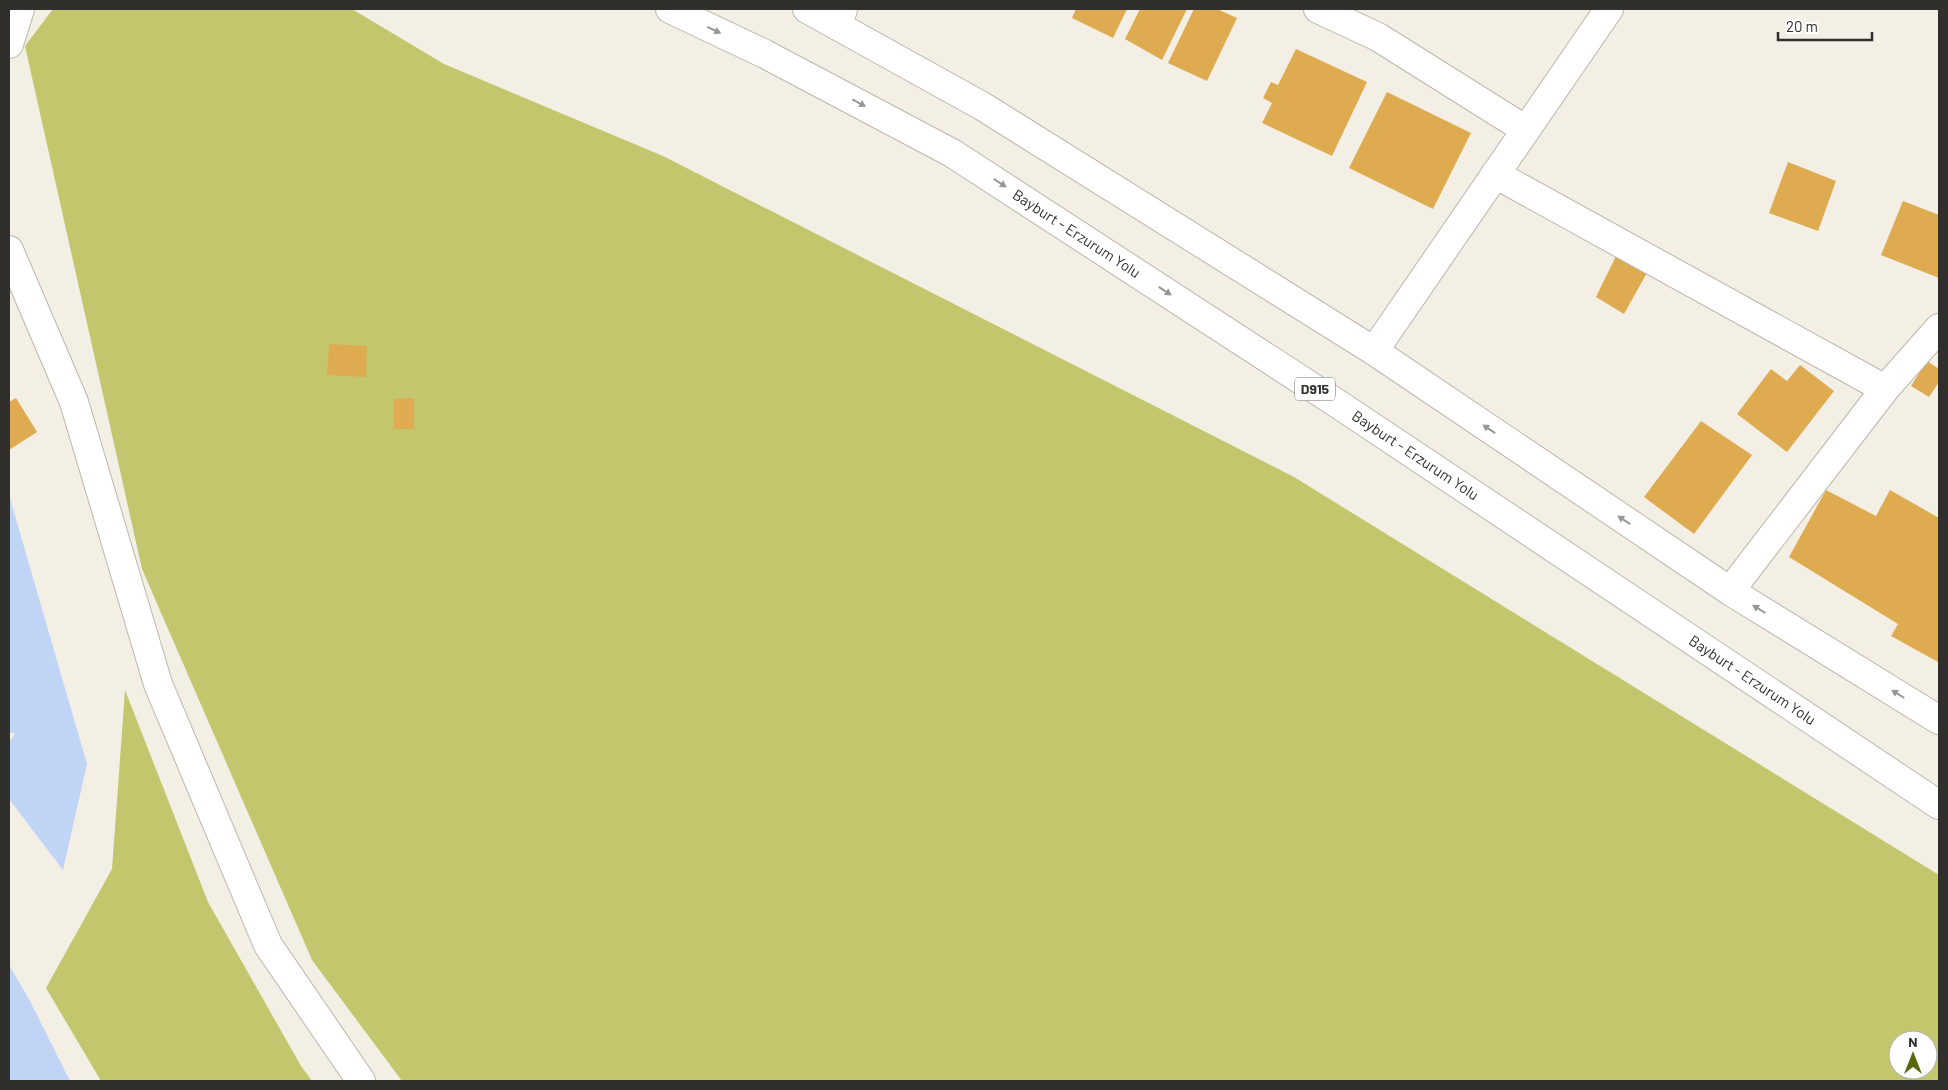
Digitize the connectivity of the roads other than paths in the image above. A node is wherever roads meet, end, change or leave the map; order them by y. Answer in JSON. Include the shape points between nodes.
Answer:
{"nodes":[{"id":1,"x":20,"y":9,"type":"edge"},
{"id":2,"x":670,"y":9,"type":"edge"},
{"id":3,"x":806,"y":9,"type":"edge"},
{"id":4,"x":1318,"y":9,"type":"edge"},
{"id":5,"x":1609,"y":9,"type":"edge"},
{"id":6,"x":840,"y":17,"type":"edge"},
{"id":7,"x":9,"y":44,"type":"edge"},
{"id":8,"x":1526,"y":130,"type":"junction"},
{"id":9,"x":1495,"y":174,"type":"junction"},
{"id":10,"x":9,"y":250,"type":"edge"},
{"id":11,"x":1939,"y":328,"type":"edge"},
{"id":12,"x":1374,"y":351,"type":"junction"},
{"id":13,"x":1886,"y":389,"type":"junction"},
{"id":14,"x":1730,"y":592,"type":"junction"},
{"id":15,"x":1939,"y":720,"type":"edge"},
{"id":16,"x":1939,"y":805,"type":"edge"},
{"id":17,"x":361,"y":1081,"type":"edge"}],
"edges":[{"from":1,"to":7,"type":"main road"},
{"from":2,"to":16,"type":"main road","name":"Bayburt - Erzurum Yolu","number":"D915","one_way":true,"via":[[765,54],[952,152],[1338,404]]},
{"from":3,"to":6,"type":"main road"},
{"from":4,"to":8,"type":"main road","via":[[1378,36]]},
{"from":5,"to":8,"type":"main road"},
{"from":6,"to":12,"type":"main road"},
{"from":8,"to":9,"type":"main road"},
{"from":9,"to":12,"type":"main road"},
{"from":9,"to":13,"type":"main road"},
{"from":10,"to":17,"type":"main road","via":[[74,402],[158,684],[268,945]]},
{"from":11,"to":13,"type":"main road"},
{"from":14,"to":12,"type":"main road","one_way":true},
{"from":13,"to":14,"type":"main road"},
{"from":15,"to":14,"type":"main road","one_way":true}]}
